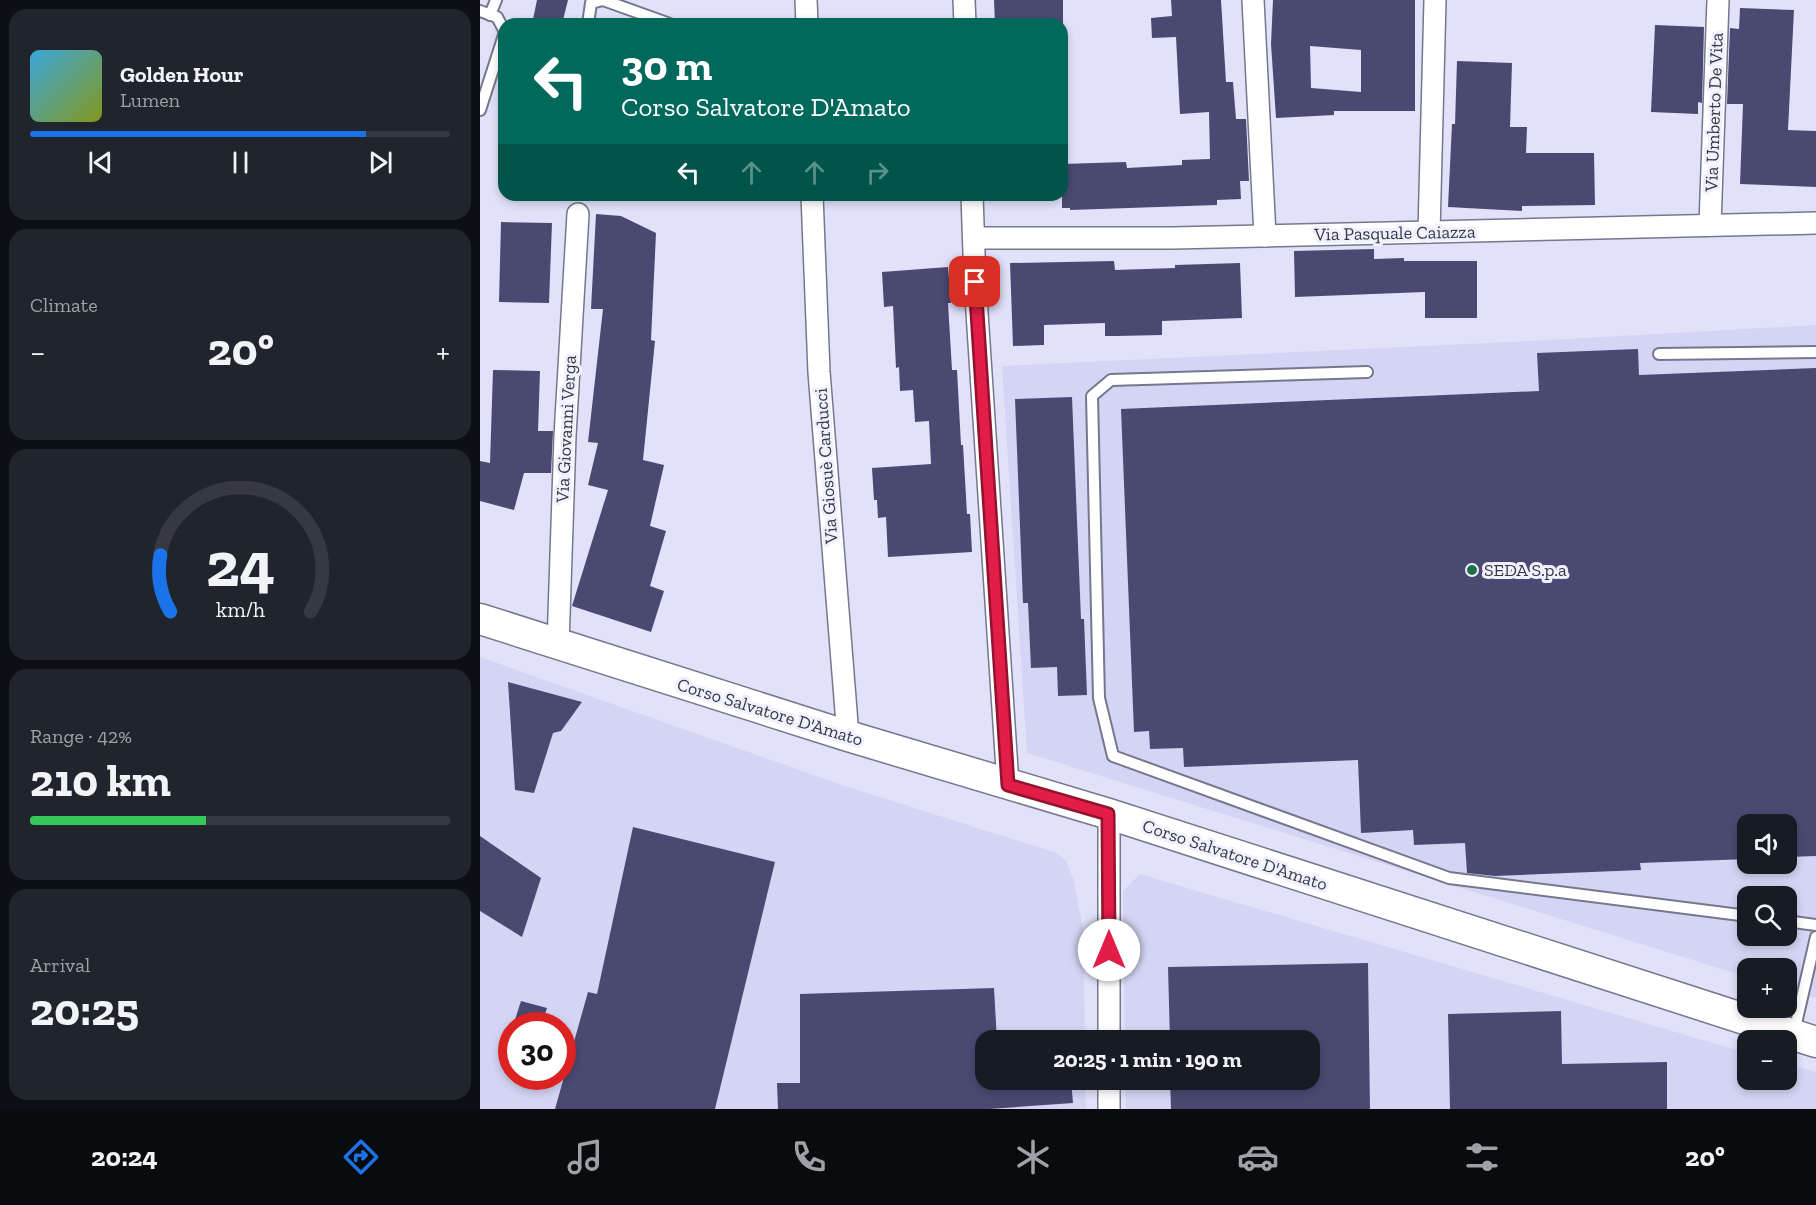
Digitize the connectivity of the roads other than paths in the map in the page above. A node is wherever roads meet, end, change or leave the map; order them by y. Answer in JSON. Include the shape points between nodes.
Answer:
{"nodes":[{"id":1,"x":496,"y":0,"type":"edge"},
{"id":2,"x":806,"y":0,"type":"edge"},
{"id":3,"x":1252,"y":0,"type":"edge"},
{"id":4,"x":1435,"y":0,"type":"edge"},
{"id":5,"x":1718,"y":0,"type":"edge"},
{"id":6,"x":485,"y":13,"type":"edge"},
{"id":7,"x":589,"y":18,"type":"edge"},
{"id":8,"x":653,"y":18,"type":"edge"},
{"id":9,"x":807,"y":18,"type":"edge"},
{"id":10,"x":498,"y":54,"type":"edge"},
{"id":11,"x":480,"y":110,"type":"edge"},
{"id":12,"x":812,"y":201,"type":"edge"},
{"id":13,"x":972,"y":201,"type":"edge"},
{"id":14,"x":578,"y":214,"type":"dead end"},
{"id":15,"x":1816,"y":223,"type":"edge"},
{"id":16,"x":1710,"y":225,"type":"junction"},
{"id":17,"x":1429,"y":232,"type":"junction"},
{"id":18,"x":1265,"y":236,"type":"junction"},
{"id":19,"x":974,"y":238,"type":"junction"},
{"id":20,"x":1816,"y":352,"type":"edge"},
{"id":21,"x":1659,"y":354,"type":"dead end"},
{"id":22,"x":1367,"y":372,"type":"dead end"},
{"id":23,"x":480,"y":619,"type":"edge"},
{"id":24,"x":558,"y":645,"type":"junction"},
{"id":25,"x":848,"y":736,"type":"junction"},
{"id":26,"x":1008,"y":785,"type":"junction"},
{"id":27,"x":1108,"y":814,"type":"junction"},
{"id":28,"x":1737,"y":915,"type":"edge"},
{"id":29,"x":1797,"y":922,"type":"edge"},
{"id":30,"x":1816,"y":925,"type":"edge"},
{"id":31,"x":1816,"y":937,"type":"edge"},
{"id":32,"x":1109,"y":1030,"type":"edge"},
{"id":33,"x":1805,"y":1039,"type":"edge"},
{"id":34,"x":1109,"y":1090,"type":"edge"},
{"id":35,"x":1109,"y":1109,"type":"edge"}],
"edges":[{"from":1,"to":6,"type":"lane"},
{"from":2,"to":9,"type":"street"},
{"from":3,"to":18,"type":"street"},
{"from":4,"to":17,"type":"street"},
{"from":5,"to":16,"type":"street","name":"Via Umberto De Vita"},
{"from":7,"to":8,"type":"lane","via":[[591,3],[603,0]]},
{"from":10,"to":11,"type":"lane"},
{"from":12,"to":25,"type":"street","name":"Via Giosuè Carducci","via":[[819,372]]},
{"from":13,"to":19,"type":"street"},
{"from":14,"to":24,"type":"street","name":"Via Giovanni Verga"},
{"from":15,"to":16,"type":"street","name":"Via Pasquale Caiazza"},
{"from":16,"to":17,"type":"street","name":"Via Pasquale Caiazza"},
{"from":17,"to":18,"type":"street","name":"Via Pasquale Caiazza"},
{"from":18,"to":19,"type":"street","name":"Via Pasquale Caiazza"},
{"from":19,"to":26,"type":"street"},
{"from":20,"to":21,"type":"lane"},
{"from":22,"to":28,"type":"lane","via":[[1112,380],[1092,396],[1099,698],[1113,756],[1449,878]]},
{"from":23,"to":24,"type":"street","name":"Corso Salvatore D'Amato"},
{"from":24,"to":25,"type":"street","name":"Corso Salvatore D'Amato"},
{"from":25,"to":26,"type":"street","name":"Corso Salvatore D'Amato"},
{"from":26,"to":27,"type":"street","name":"Corso Salvatore D'Amato"},
{"from":27,"to":32,"type":"street"},
{"from":27,"to":33,"type":"street","name":"Corso Salvatore D'Amato"},
{"from":29,"to":30,"type":"lane"},
{"from":31,"to":33,"type":"lane"},
{"from":34,"to":35,"type":"street"}]}
